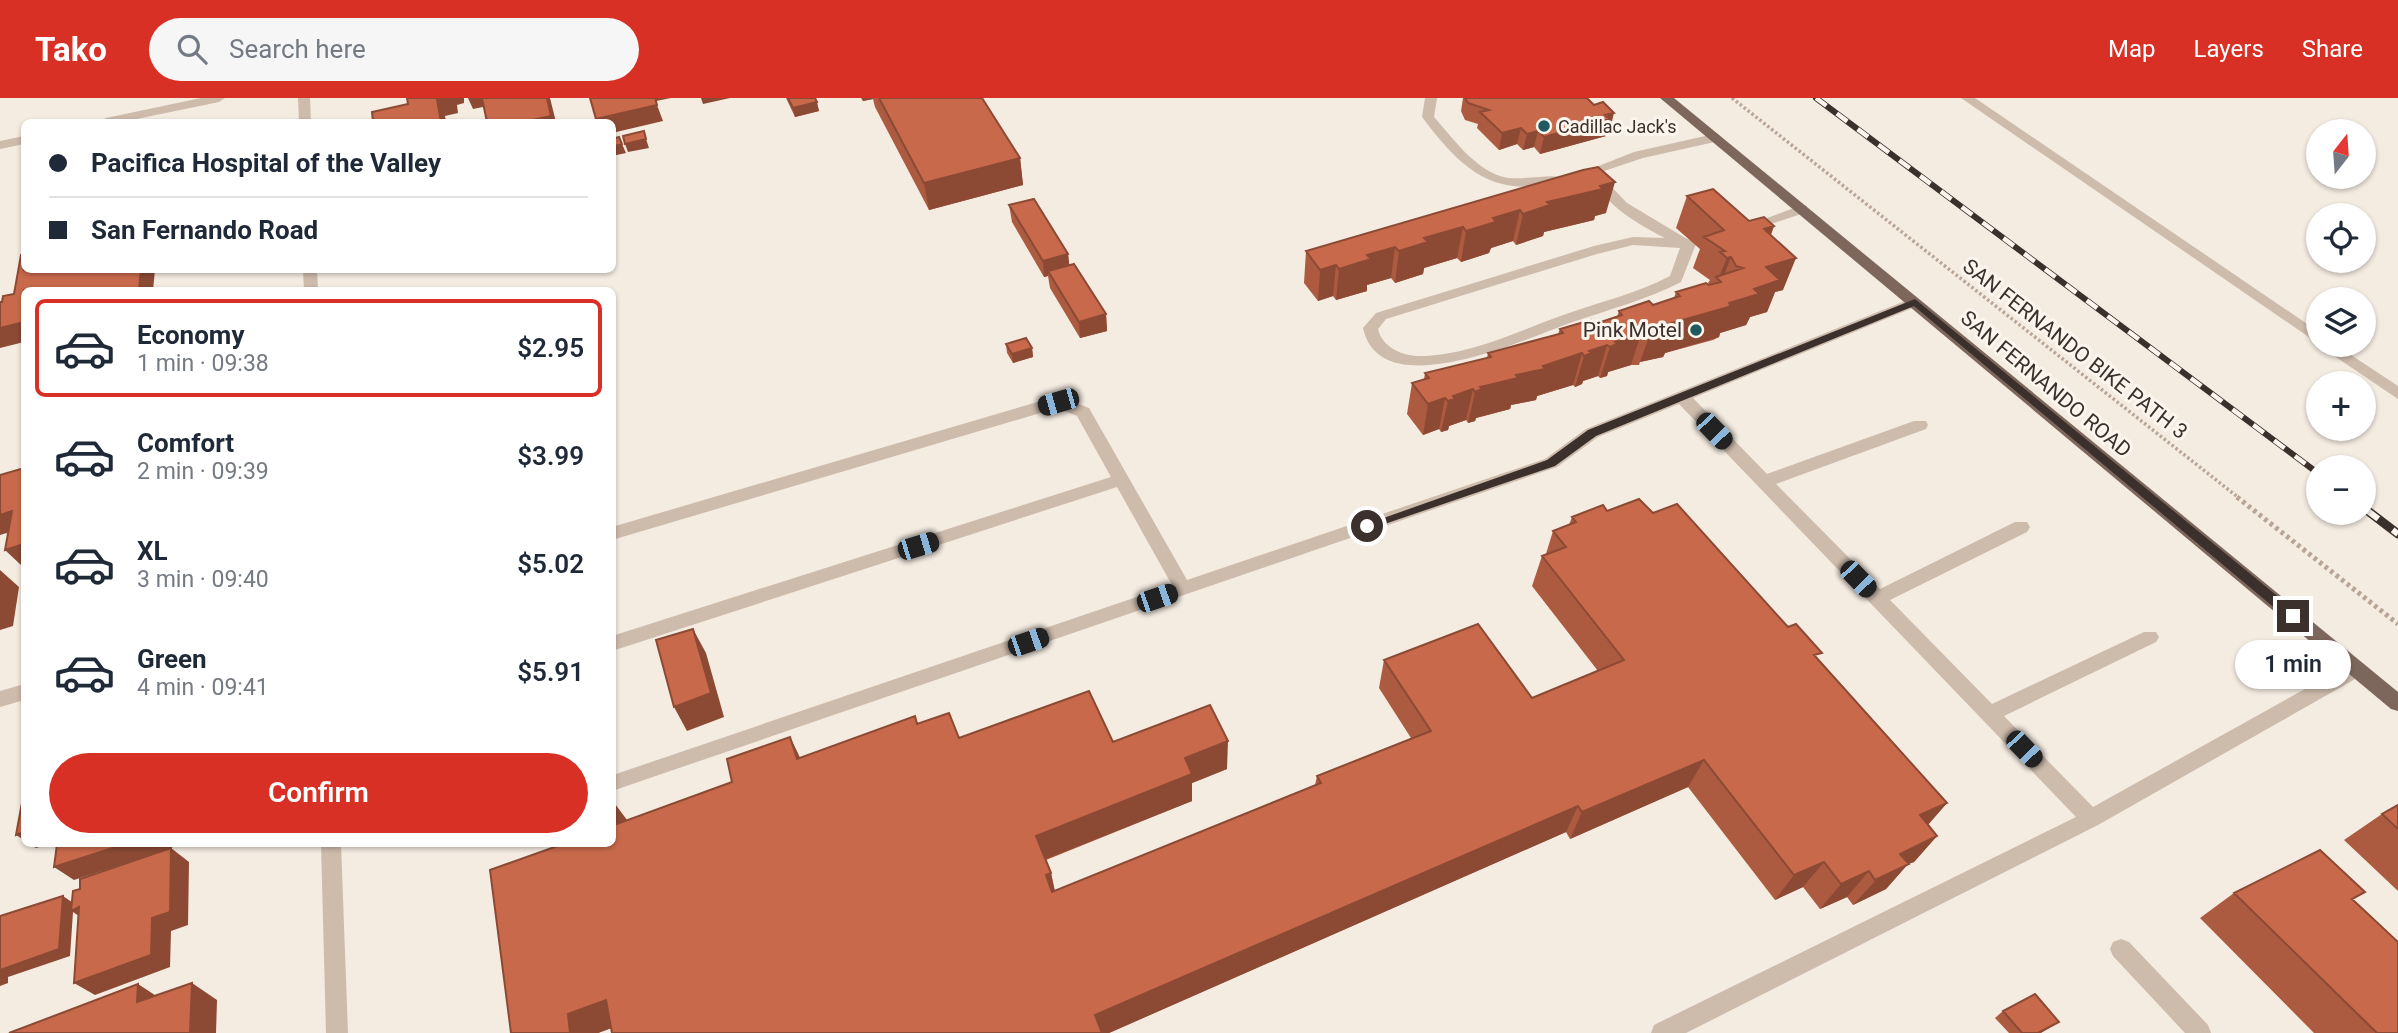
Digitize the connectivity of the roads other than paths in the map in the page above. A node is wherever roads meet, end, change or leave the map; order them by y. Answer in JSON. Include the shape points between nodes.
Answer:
{"nodes":[{"id":1,"x":219,"y":98,"type":"edge"},
{"id":2,"x":304,"y":98,"type":"edge"},
{"id":3,"x":1431,"y":98,"type":"edge"},
{"id":4,"x":1666,"y":98,"type":"edge"},
{"id":5,"x":1967,"y":98,"type":"edge"},
{"id":6,"x":120,"y":119,"type":"edge"},
{"id":7,"x":305,"y":119,"type":"edge"},
{"id":8,"x":1714,"y":138,"type":"junction"},
{"id":9,"x":21,"y":141,"type":"edge"},
{"id":10,"x":0,"y":145,"type":"edge"},
{"id":11,"x":1587,"y":172,"type":"junction"},
{"id":12,"x":1802,"y":209,"type":"junction"},
{"id":13,"x":1737,"y":231,"type":"edge"},
{"id":14,"x":1689,"y":244,"type":"junction"},
{"id":15,"x":1915,"y":302,"type":"junction"},
{"id":16,"x":2306,"y":331,"type":"edge"},
{"id":17,"x":2344,"y":357,"type":"edge"},
{"id":18,"x":2398,"y":394,"type":"edge"},
{"id":19,"x":1682,"y":397,"type":"junction"},
{"id":20,"x":1920,"y":425,"type":"dead end"},
{"id":21,"x":1121,"y":480,"type":"junction"},
{"id":22,"x":1764,"y":482,"type":"junction"},
{"id":23,"x":2021,"y":527,"type":"dead end"},
{"id":24,"x":616,"y":533,"type":"edge"},
{"id":25,"x":1183,"y":589,"type":"junction"},
{"id":26,"x":1877,"y":598,"type":"junction"},
{"id":27,"x":2150,"y":637,"type":"dead end"},
{"id":28,"x":616,"y":643,"type":"edge"},
{"id":29,"x":2357,"y":669,"type":"junction"},
{"id":30,"x":21,"y":693,"type":"edge"},
{"id":31,"x":0,"y":699,"type":"edge"},
{"id":32,"x":2398,"y":703,"type":"edge"},
{"id":33,"x":1990,"y":715,"type":"junction"},
{"id":34,"x":616,"y":780,"type":"edge"},
{"id":35,"x":2091,"y":819,"type":"junction"},
{"id":36,"x":331,"y":847,"type":"edge"},
{"id":37,"x":2121,"y":949,"type":"dead end"},
{"id":38,"x":337,"y":1033,"type":"edge"},
{"id":39,"x":1662,"y":1033,"type":"edge"},
{"id":40,"x":2200,"y":1033,"type":"edge"}],
"edges":[{"from":1,"to":6,"type":"street"},
{"from":2,"to":7,"type":"street"},
{"from":3,"to":11,"type":"street","via":[[1428,117],[1472,169],[1495,181],[1539,184]]},
{"from":4,"to":8,"type":"main road","name":"SAN FERNANDO ROAD"},
{"from":5,"to":16,"type":"street"},
{"from":8,"to":11,"type":"street"},
{"from":8,"to":12,"type":"main road","name":"SAN FERNANDO ROAD"},
{"from":9,"to":10,"type":"street"},
{"from":11,"to":14,"type":"street","via":[[1658,230]]},
{"from":12,"to":13,"type":"street"},
{"from":12,"to":15,"type":"main road","name":"SAN FERNANDO ROAD"},
{"from":14,"to":14,"type":"street","via":[[1676,279],[1666,285],[1474,350],[1423,362],[1388,352],[1370,337],[1370,328],[1381,316],[1594,250],[1633,242]]},
{"from":15,"to":19,"type":"street"},
{"from":15,"to":29,"type":"main road","name":"SAN FERNANDO ROAD"},
{"from":17,"to":18,"type":"street"},
{"from":19,"to":22,"type":"street"},
{"from":19,"to":25,"type":"street","via":[[1592,433],[1551,463]]},
{"from":20,"to":22,"type":"street"},
{"from":21,"to":24,"type":"street","via":[[1083,412],[1058,402]]},
{"from":21,"to":25,"type":"street"},
{"from":21,"to":28,"type":"street"},
{"from":22,"to":26,"type":"street"},
{"from":23,"to":26,"type":"street"},
{"from":25,"to":34,"type":"street"},
{"from":26,"to":33,"type":"street"},
{"from":27,"to":33,"type":"street"},
{"from":29,"to":32,"type":"main road","name":"SAN FERNANDO ROAD"},
{"from":29,"to":35,"type":"street"},
{"from":30,"to":31,"type":"street"},
{"from":33,"to":35,"type":"street"},
{"from":35,"to":39,"type":"street"},
{"from":36,"to":38,"type":"street"},
{"from":37,"to":40,"type":"street"}]}
